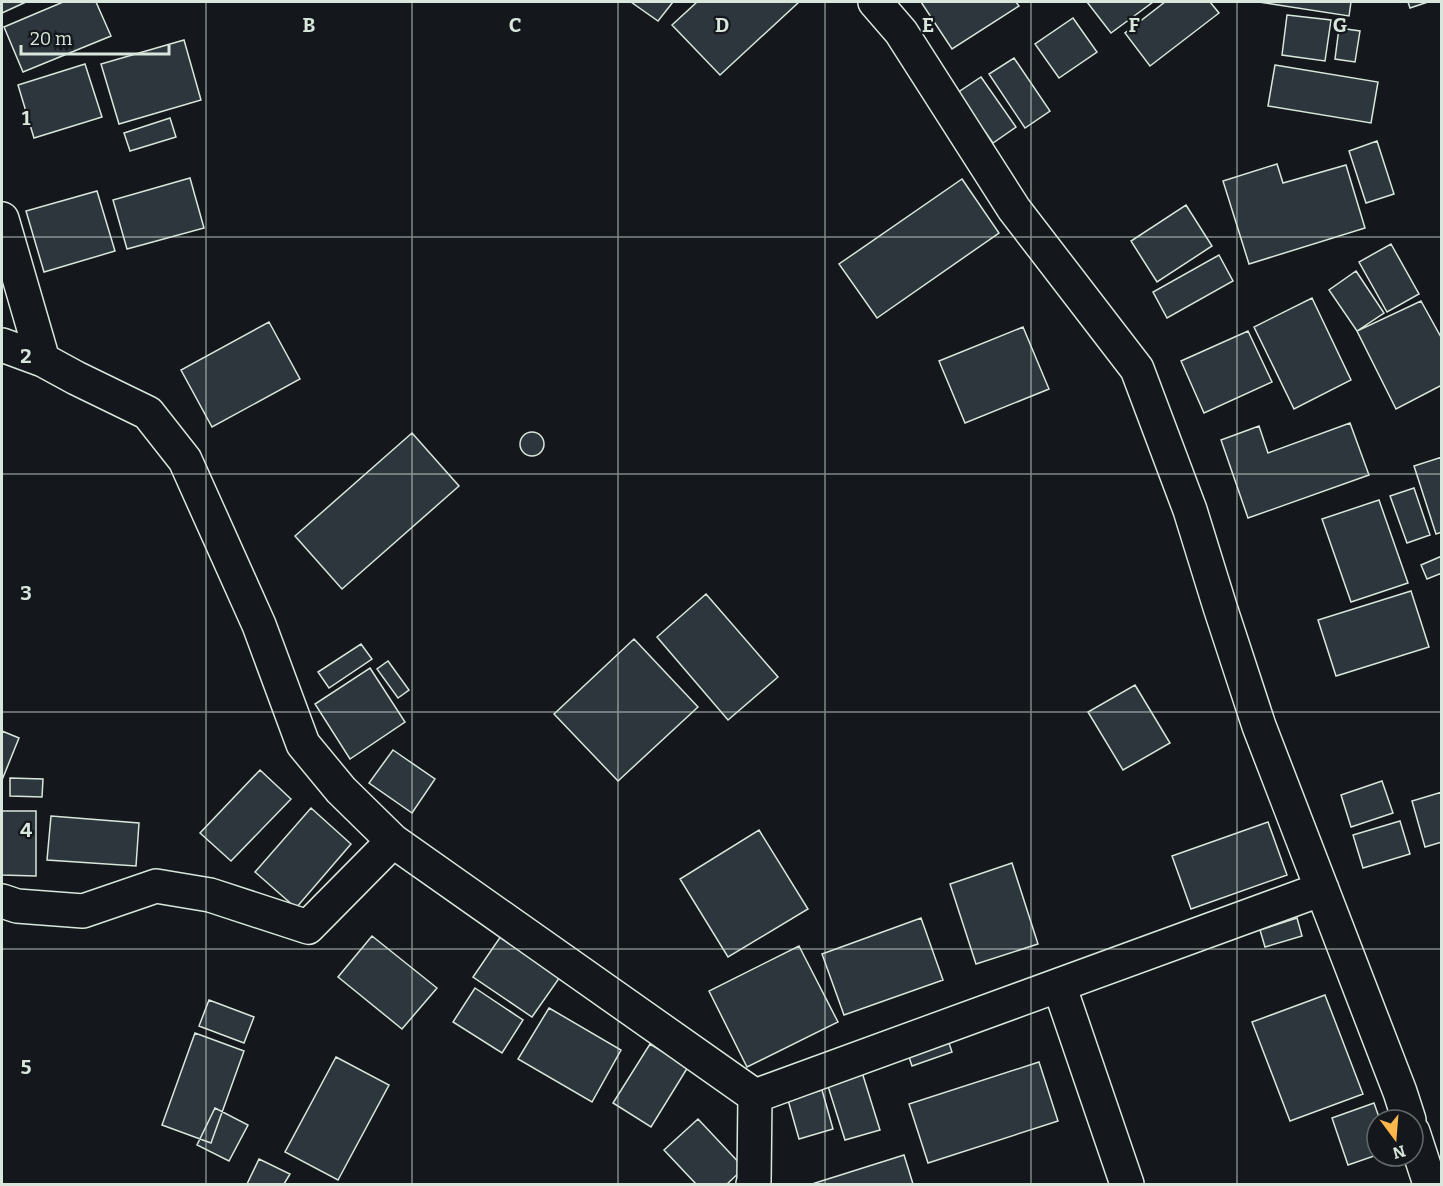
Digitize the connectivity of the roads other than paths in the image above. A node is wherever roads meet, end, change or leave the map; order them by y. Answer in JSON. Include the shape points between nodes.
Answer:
{"nodes":[{"id":1,"x":875,"y":2,"type":"edge"},
{"id":2,"x":2,"y":219,"type":"edge"},
{"id":3,"x":2,"y":345,"type":"edge"},
{"id":4,"x":42,"y":360,"type":"junction"},
{"id":5,"x":393,"y":841,"type":"junction"},
{"id":6,"x":1322,"y":889,"type":"junction"},
{"id":7,"x":2,"y":901,"type":"edge"},
{"id":8,"x":1059,"y":985,"type":"junction"},
{"id":9,"x":755,"y":1096,"type":"junction"},
{"id":10,"x":1405,"y":1108,"type":"edge"},
{"id":11,"x":1425,"y":1168,"type":"edge"},
{"id":12,"x":753,"y":1185,"type":"edge"},
{"id":13,"x":1127,"y":1185,"type":"edge"},
{"id":14,"x":1430,"y":1185,"type":"edge"}],
"edges":[{"from":1,"to":6,"type":"street","via":[[901,32],[1014,209],[1137,369],[1190,510],[1259,726]]},
{"from":2,"to":4,"type":"street"},
{"from":3,"to":4,"type":"street"},
{"from":4,"to":5,"type":"street","via":[[148,413],[185,460],[259,625],[303,744],[341,790]]},
{"from":5,"to":7,"type":"street","via":[[308,927],[210,896],[156,886],[83,911],[17,906]]},
{"from":5,"to":9,"type":"street"},
{"from":6,"to":8,"type":"street"},
{"from":6,"to":10,"type":"street"},
{"from":8,"to":9,"type":"street"},
{"from":8,"to":13,"type":"street"},
{"from":9,"to":12,"type":"street"},
{"from":11,"to":14,"type":"street"}]}
